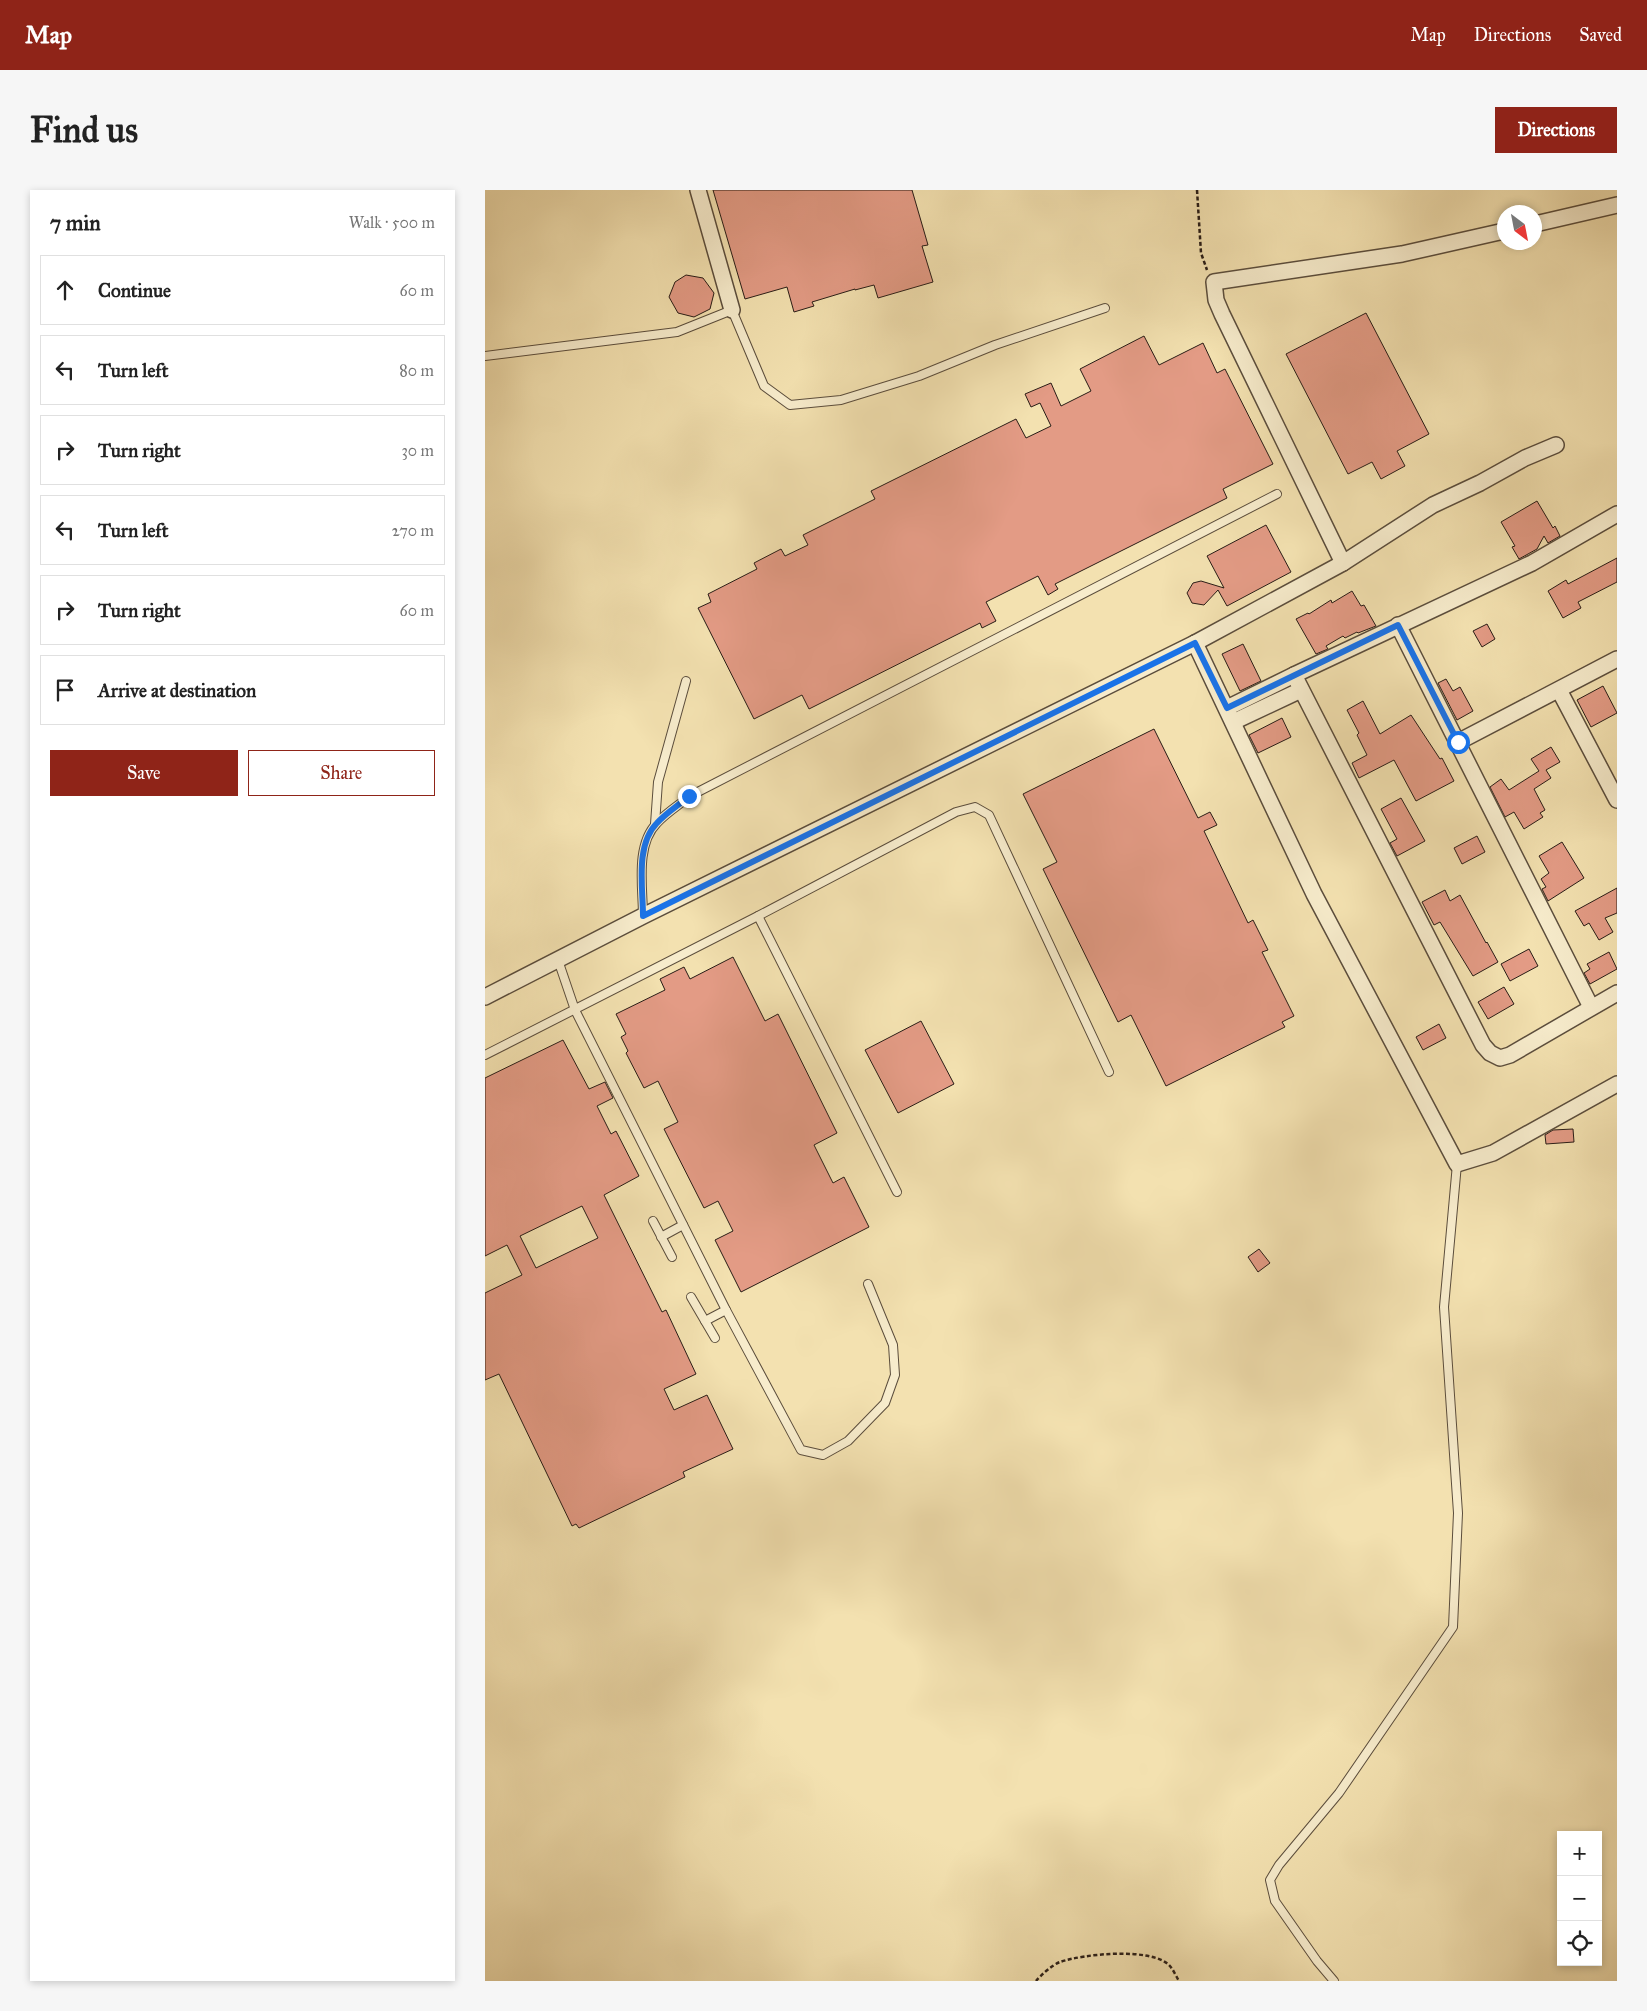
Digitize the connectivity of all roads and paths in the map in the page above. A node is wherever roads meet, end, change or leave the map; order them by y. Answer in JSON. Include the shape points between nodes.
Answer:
{"nodes":[{"id":1,"x":698,"y":190,"type":"edge"},
{"id":2,"x":1197,"y":190,"type":"edge"},
{"id":3,"x":1617,"y":205,"type":"edge"},
{"id":4,"x":1542,"y":222,"type":"edge"},
{"id":5,"x":1497,"y":233,"type":"edge"},
{"id":6,"x":1213,"y":282,"type":"junction"},
{"id":7,"x":1105,"y":308,"type":"dead end"},
{"id":8,"x":732,"y":310,"type":"junction"},
{"id":9,"x":485,"y":356,"type":"edge"},
{"id":10,"x":1556,"y":445,"type":"dead end"},
{"id":11,"x":1277,"y":494,"type":"dead end"},
{"id":12,"x":1617,"y":514,"type":"edge"},
{"id":13,"x":1343,"y":563,"type":"junction"},
{"id":14,"x":1398,"y":625,"type":"junction"},
{"id":15,"x":1195,"y":643,"type":"junction"},
{"id":16,"x":1617,"y":659,"type":"edge"},
{"id":17,"x":1293,"y":676,"type":"junction"},
{"id":18,"x":686,"y":681,"type":"dead end"},
{"id":19,"x":1301,"y":690,"type":"junction"},
{"id":20,"x":1559,"y":690,"type":"junction"},
{"id":21,"x":1227,"y":708,"type":"junction"},
{"id":22,"x":1233,"y":722,"type":"junction"},
{"id":23,"x":1458,"y":742,"type":"junction"},
{"id":24,"x":1616,"y":795,"type":"edge"},
{"id":25,"x":655,"y":824,"type":"junction"},
{"id":26,"x":643,"y":916,"type":"junction"},
{"id":27,"x":758,"y":916,"type":"junction"},
{"id":28,"x":558,"y":960,"type":"junction"},
{"id":29,"x":1617,"y":993,"type":"edge"},
{"id":30,"x":485,"y":997,"type":"edge"},
{"id":31,"x":1591,"y":1007,"type":"junction"},
{"id":32,"x":575,"y":1010,"type":"junction"},
{"id":33,"x":485,"y":1055,"type":"edge"},
{"id":34,"x":1109,"y":1072,"type":"dead end"},
{"id":35,"x":1617,"y":1084,"type":"edge"},
{"id":36,"x":1457,"y":1164,"type":"junction"},
{"id":37,"x":897,"y":1192,"type":"dead end"},
{"id":38,"x":653,"y":1221,"type":"dead end"},
{"id":39,"x":683,"y":1225,"type":"junction"},
{"id":40,"x":661,"y":1237,"type":"junction"},
{"id":41,"x":672,"y":1257,"type":"dead end"},
{"id":42,"x":868,"y":1284,"type":"dead end"},
{"id":43,"x":691,"y":1297,"type":"dead end"},
{"id":44,"x":726,"y":1310,"type":"junction"},
{"id":45,"x":705,"y":1321,"type":"junction"},
{"id":46,"x":715,"y":1338,"type":"dead end"},
{"id":47,"x":1036,"y":1981,"type":"edge"},
{"id":48,"x":1179,"y":1981,"type":"edge"},
{"id":49,"x":1334,"y":1981,"type":"edge"}],
"edges":[{"from":1,"to":8,"type":"street"},
{"from":2,"to":6,"type":"path","via":[[1201,253]]},
{"from":3,"to":4,"type":"street"},
{"from":5,"to":6,"type":"street","via":[[1402,254]]},
{"from":6,"to":13,"type":"street","via":[[1222,314]]},
{"from":7,"to":8,"type":"lane","via":[[841,400],[790,405],[764,386]]},
{"from":8,"to":9,"type":"lane","via":[[677,332]]},
{"from":10,"to":13,"type":"street","via":[[1433,505]]},
{"from":11,"to":25,"type":"lane","via":[[689,796]]},
{"from":12,"to":14,"type":"street","via":[[1532,563]]},
{"from":13,"to":15,"type":"street"},
{"from":14,"to":17,"type":"street"},
{"from":14,"to":23,"type":"street"},
{"from":15,"to":21,"type":"street"},
{"from":15,"to":26,"type":"street"},
{"from":16,"to":20,"type":"street"},
{"from":17,"to":19,"type":"street"},
{"from":17,"to":21,"type":"street"},
{"from":18,"to":25,"type":"lane","via":[[658,782]]},
{"from":19,"to":22,"type":"street"},
{"from":19,"to":31,"type":"street","via":[[1483,1045],[1490,1053],[1500,1058],[1510,1055]]},
{"from":20,"to":23,"type":"street"},
{"from":20,"to":24,"type":"street"},
{"from":21,"to":22,"type":"street"},
{"from":22,"to":36,"type":"street","via":[[1314,894]]},
{"from":23,"to":31,"type":"street"},
{"from":25,"to":26,"type":"lane","via":[[645,844],[642,860]]},
{"from":26,"to":28,"type":"street"},
{"from":27,"to":32,"type":"lane"},
{"from":27,"to":34,"type":"lane","via":[[956,812],[975,807],[989,815]]},
{"from":27,"to":37,"type":"lane"},
{"from":28,"to":30,"type":"street"},
{"from":28,"to":32,"type":"lane"},
{"from":29,"to":31,"type":"street"},
{"from":32,"to":33,"type":"lane"},
{"from":32,"to":39,"type":"lane"},
{"from":35,"to":36,"type":"street","via":[[1493,1154]]},
{"from":36,"to":49,"type":"lane","via":[[1444,1308],[1458,1514],[1453,1627],[1339,1793],[1270,1880],[1275,1901]]},
{"from":38,"to":40,"type":"lane"},
{"from":39,"to":40,"type":"lane"},
{"from":39,"to":44,"type":"lane"},
{"from":40,"to":41,"type":"lane"},
{"from":42,"to":44,"type":"lane","via":[[893,1345],[895,1375],[885,1403],[849,1442],[823,1454],[801,1450]]},
{"from":43,"to":45,"type":"lane"},
{"from":44,"to":45,"type":"lane"},
{"from":45,"to":46,"type":"lane"},
{"from":47,"to":48,"type":"path","via":[[1058,1963],[1104,1954],[1150,1956],[1169,1964]]}]}
